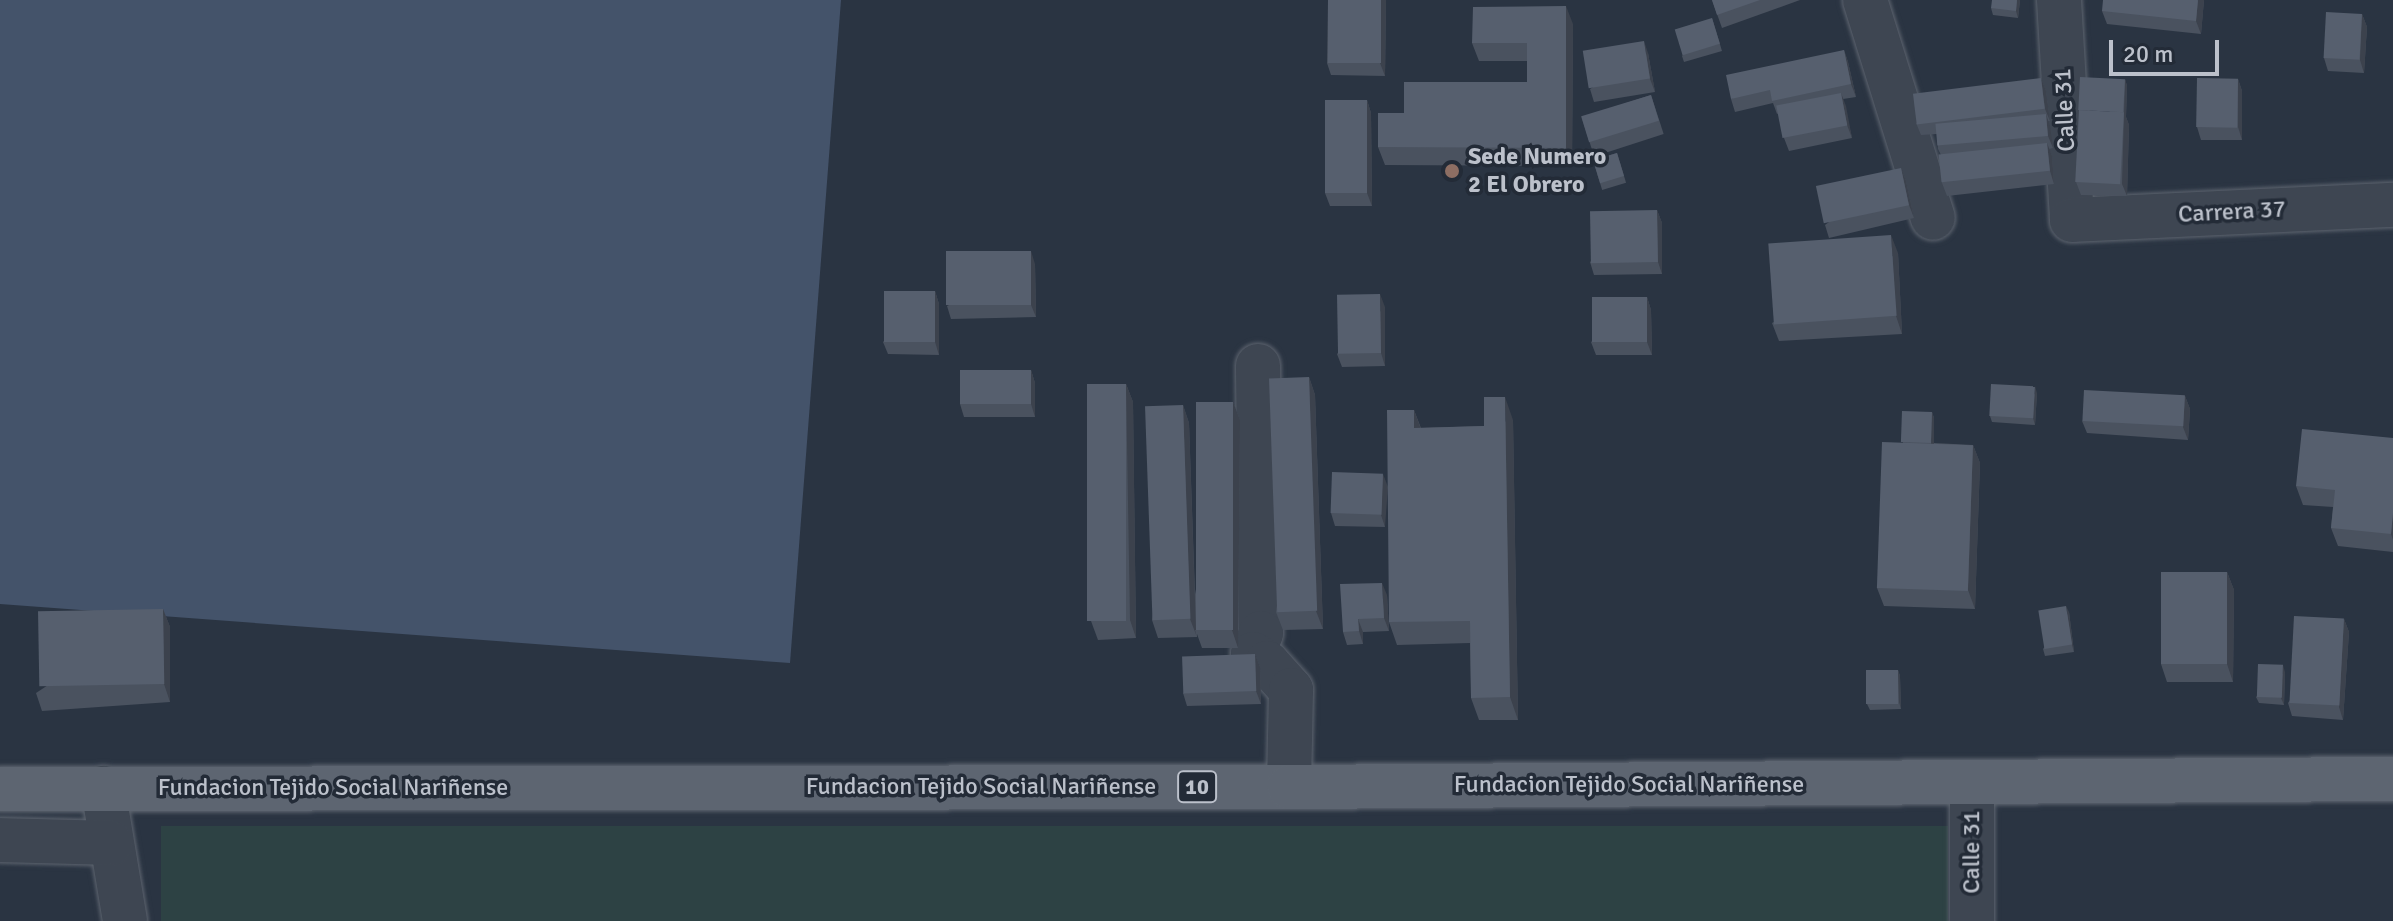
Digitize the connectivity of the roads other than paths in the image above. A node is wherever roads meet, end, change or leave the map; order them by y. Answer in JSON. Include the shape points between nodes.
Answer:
{"nodes":[{"id":1,"x":1865,"y":0,"type":"edge"},
{"id":2,"x":2059,"y":0,"type":"edge"},
{"id":3,"x":2393,"y":205,"type":"edge"},
{"id":4,"x":1933,"y":218,"type":"dead end"},
{"id":5,"x":2072,"y":220,"type":"joint"},
{"id":6,"x":1258,"y":366,"type":"dead end"},
{"id":7,"x":2393,"y":779,"type":"edge"},
{"id":8,"x":1972,"y":784,"type":"junction"},
{"id":9,"x":1289,"y":787,"type":"junction"},
{"id":10,"x":103,"y":788,"type":"junction"},
{"id":11,"x":0,"y":789,"type":"edge"},
{"id":12,"x":0,"y":840,"type":"edge"},
{"id":13,"x":111,"y":843,"type":"junction"},
{"id":14,"x":125,"y":921,"type":"edge"},
{"id":15,"x":1972,"y":921,"type":"edge"}],
"edges":[{"from":1,"to":4,"type":"street"},
{"from":2,"to":5,"type":"street","name":"Calle 31"},
{"from":3,"to":5,"type":"street","name":"Carrera 37"},
{"from":6,"to":9,"type":"street","via":[[1261,633],[1253,654],[1291,690]]},
{"from":7,"to":8,"type":"main road","name":"Fundacion Tejido Social Nariñense","number":"10"},
{"from":8,"to":9,"type":"main road","name":"Fundacion Tejido Social Nariñense","number":"10"},
{"from":8,"to":15,"type":"street","name":"Calle 31"},
{"from":9,"to":10,"type":"main road","name":"Fundacion Tejido Social Nariñense","number":"10"},
{"from":10,"to":11,"type":"main road","name":"Fundacion Tejido Social Nariñense","number":"10"},
{"from":10,"to":13,"type":"street"},
{"from":12,"to":13,"type":"street"},
{"from":13,"to":14,"type":"street"}]}
